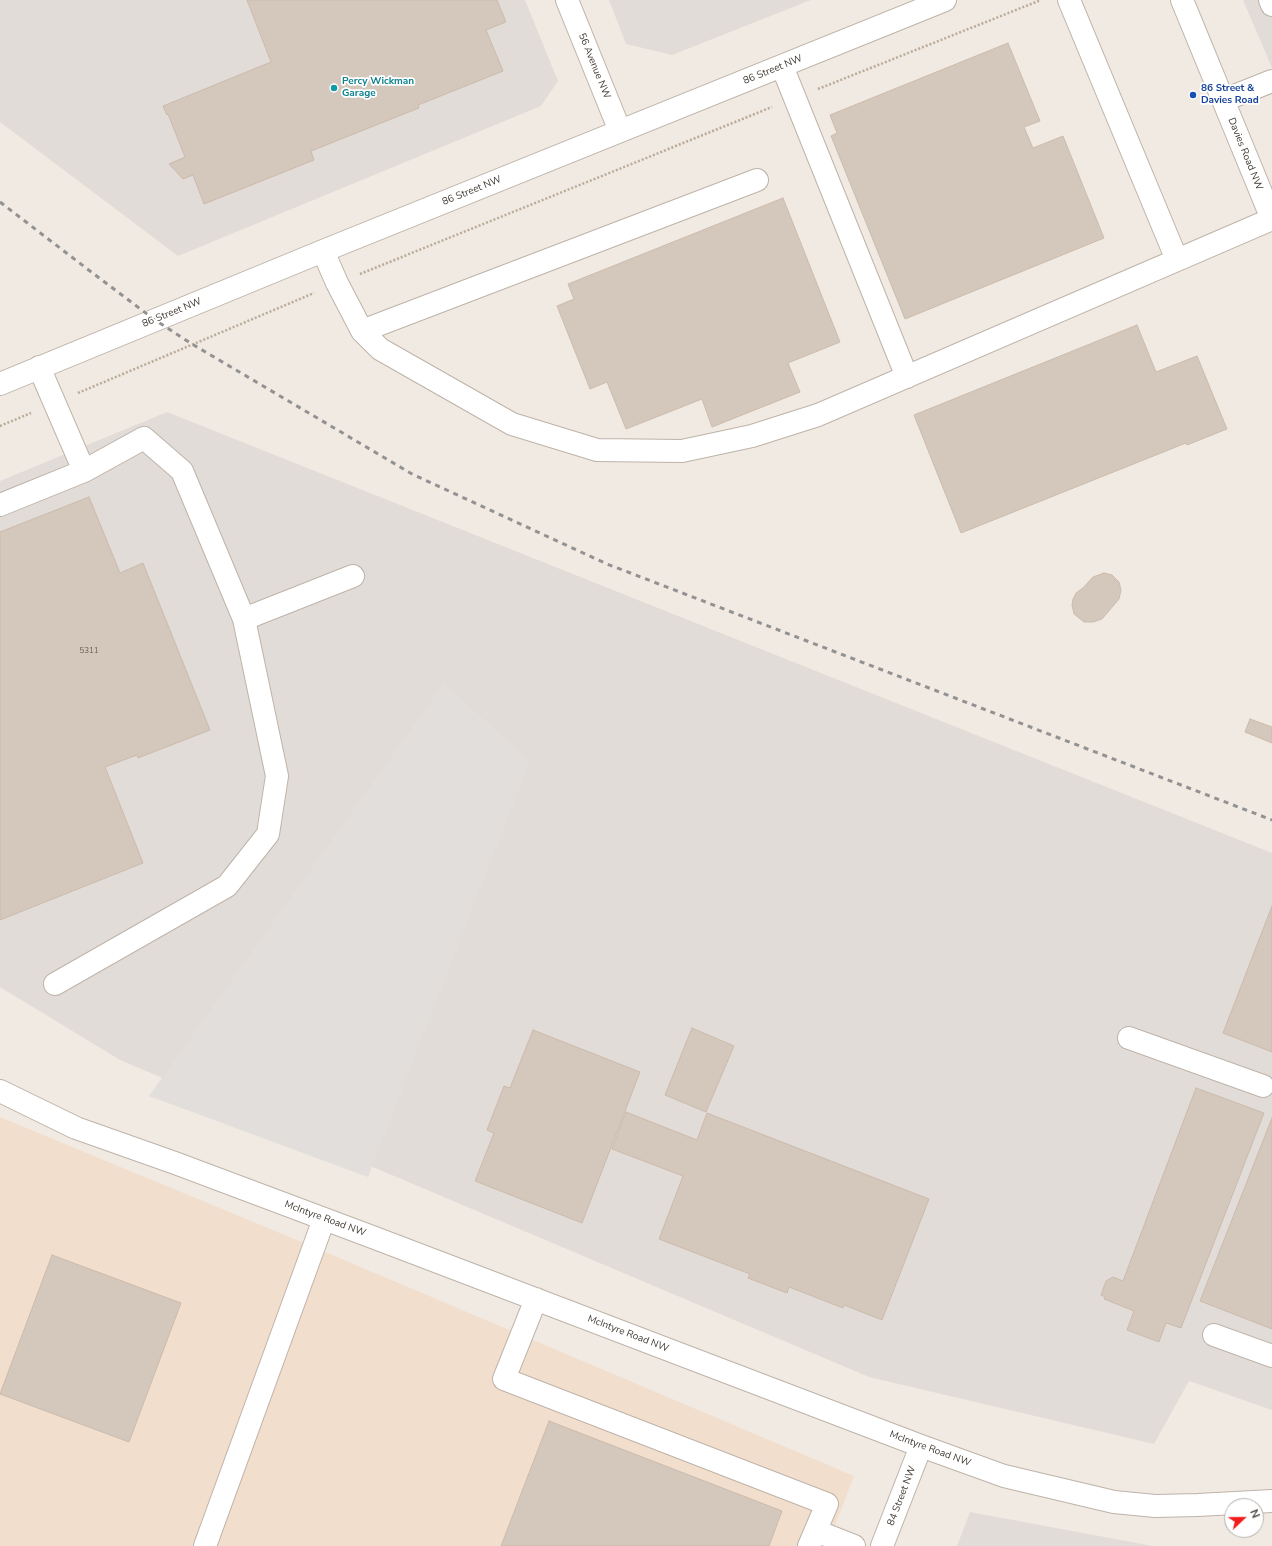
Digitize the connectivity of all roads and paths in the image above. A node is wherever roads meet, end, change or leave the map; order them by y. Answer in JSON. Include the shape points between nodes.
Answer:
{"nodes":[{"id":1,"x":567,"y":0,"type":"edge"},
{"id":2,"x":945,"y":0,"type":"edge"},
{"id":3,"x":1041,"y":0,"type":"edge"},
{"id":4,"x":1069,"y":0,"type":"edge"},
{"id":5,"x":1182,"y":0,"type":"edge"},
{"id":6,"x":1270,"y":0,"type":"edge"},
{"id":7,"x":1272,"y":5,"type":"edge"},
{"id":8,"x":782,"y":66,"type":"junction"},
{"id":9,"x":1272,"y":82,"type":"edge"},
{"id":10,"x":796,"y":98,"type":"junction"},
{"id":11,"x":1224,"y":100,"type":"junction"},
{"id":12,"x":620,"y":131,"type":"junction"},
{"id":13,"x":757,"y":180,"type":"dead end"},
{"id":14,"x":1272,"y":219,"type":"edge"},
{"id":15,"x":323,"y":251,"type":"junction"},
{"id":16,"x":1177,"y":260,"type":"junction"},
{"id":17,"x":337,"y":283,"type":"junction"},
{"id":18,"x":362,"y":332,"type":"junction"},
{"id":19,"x":39,"y":367,"type":"junction"},
{"id":20,"x":907,"y":377,"type":"junction"},
{"id":21,"x":0,"y":384,"type":"edge"},
{"id":22,"x":54,"y":403,"type":"junction"},
{"id":23,"x":0,"y":426,"type":"edge"},
{"id":24,"x":84,"y":471,"type":"junction"},
{"id":25,"x":0,"y":505,"type":"edge"},
{"id":26,"x":353,"y":576,"type":"dead end"},
{"id":27,"x":244,"y":619,"type":"junction"},
{"id":28,"x":55,"y":984,"type":"dead end"},
{"id":29,"x":1129,"y":1038,"type":"dead end"},
{"id":30,"x":1263,"y":1086,"type":"dead end"},
{"id":31,"x":0,"y":1091,"type":"edge"},
{"id":32,"x":324,"y":1219,"type":"junction"},
{"id":33,"x":536,"y":1299,"type":"junction"},
{"id":34,"x":1214,"y":1335,"type":"dead end"},
{"id":35,"x":1272,"y":1356,"type":"edge"},
{"id":36,"x":921,"y":1446,"type":"junction"},
{"id":37,"x":1272,"y":1501,"type":"edge"},
{"id":38,"x":813,"y":1538,"type":"edge"},
{"id":39,"x":205,"y":1546,"type":"edge"},
{"id":40,"x":854,"y":1546,"type":"edge"},
{"id":41,"x":882,"y":1546,"type":"edge"}],
"edges":[{"from":1,"to":12,"type":"street","name":"56 Avenue NW"},
{"from":2,"to":8,"type":"street","name":"86 Street NW"},
{"from":3,"to":10,"type":"path"},
{"from":4,"to":16,"type":"street"},
{"from":5,"to":11,"type":"street","name":"Davies Road NW"},
{"from":6,"to":7,"type":"street"},
{"from":8,"to":10,"type":"street"},
{"from":8,"to":12,"type":"street","name":"86 Street NW"},
{"from":9,"to":11,"type":"street"},
{"from":10,"to":17,"type":"path"},
{"from":10,"to":20,"type":"street"},
{"from":11,"to":14,"type":"street","name":"Davies Road NW"},
{"from":12,"to":15,"type":"street","name":"86 Street NW"},
{"from":13,"to":18,"type":"street"},
{"from":14,"to":16,"type":"street"},
{"from":15,"to":17,"type":"street"},
{"from":15,"to":19,"type":"street","name":"86 Street NW"},
{"from":16,"to":20,"type":"street"},
{"from":17,"to":18,"type":"street"},
{"from":17,"to":22,"type":"path"},
{"from":18,"to":20,"type":"street","via":[[380,349],[512,424],[597,450],[682,451],[752,436],[818,415]]},
{"from":19,"to":21,"type":"street","name":"86 Street NW"},
{"from":19,"to":22,"type":"street"},
{"from":22,"to":23,"type":"path"},
{"from":22,"to":24,"type":"street"},
{"from":24,"to":25,"type":"street"},
{"from":24,"to":27,"type":"street","via":[[144,438],[182,470]]},
{"from":26,"to":27,"type":"street"},
{"from":27,"to":28,"type":"street","via":[[277,776],[268,834],[227,886]]},
{"from":29,"to":30,"type":"street"},
{"from":31,"to":32,"type":"street","name":"McIntyre Road NW","via":[[76,1128]]},
{"from":32,"to":33,"type":"street","name":"McIntyre Road NW"},
{"from":32,"to":39,"type":"street"},
{"from":33,"to":36,"type":"street","name":"McIntyre Road NW"},
{"from":33,"to":38,"type":"street","via":[[504,1379],[827,1504]]},
{"from":34,"to":35,"type":"street"},
{"from":36,"to":37,"type":"street","name":"McIntyre Road NW","via":[[1004,1476],[1114,1502],[1170,1506]]},
{"from":36,"to":41,"type":"street","name":"84 Street NW"},
{"from":38,"to":40,"type":"street"}]}
